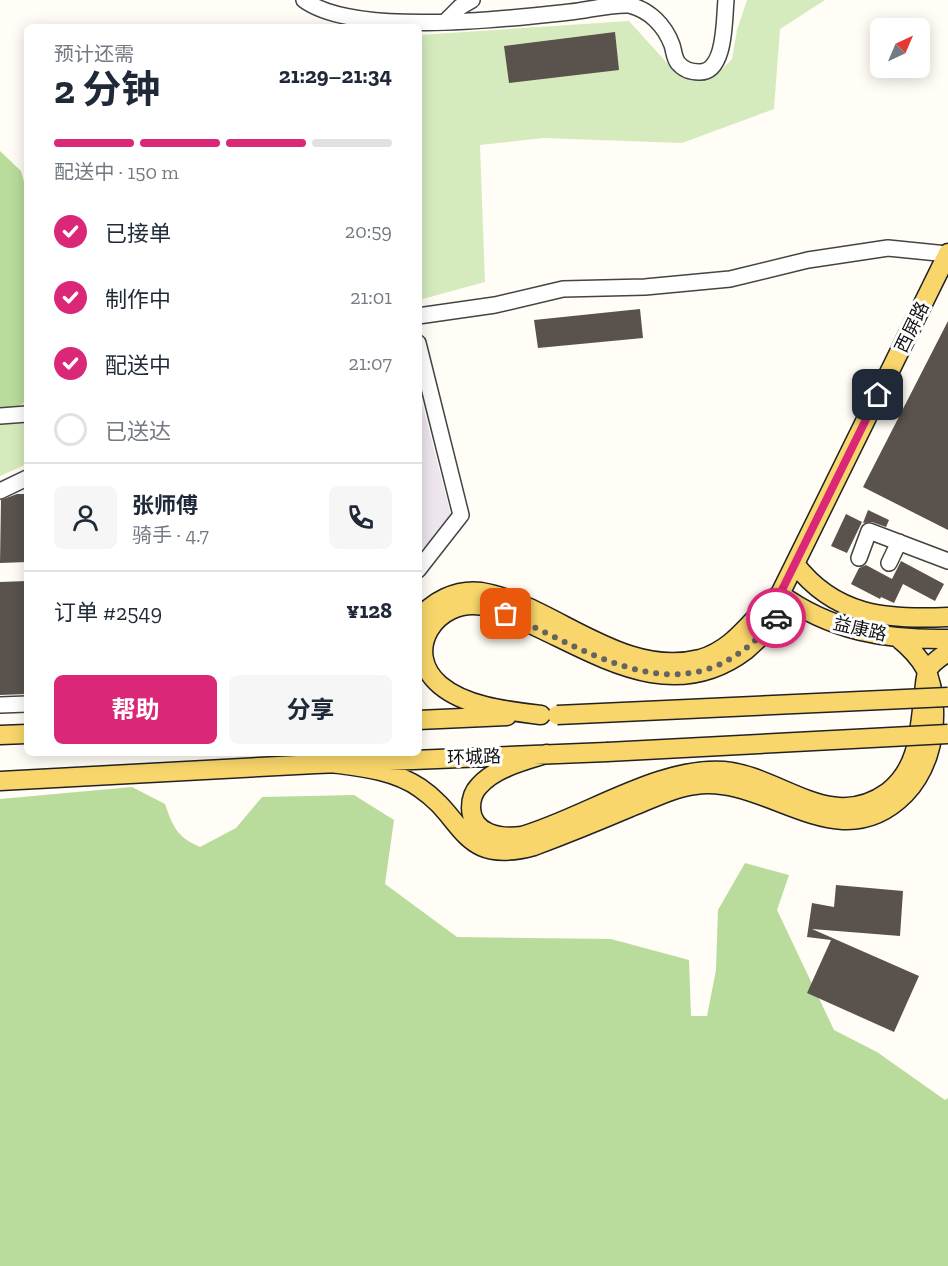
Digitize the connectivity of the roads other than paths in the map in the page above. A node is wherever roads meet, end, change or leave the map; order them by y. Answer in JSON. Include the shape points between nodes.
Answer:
{"nodes":[{"id":1,"x":304,"y":0,"type":"edge"},
{"id":2,"x":472,"y":0,"type":"edge"},
{"id":3,"x":726,"y":0,"type":"edge"},
{"id":4,"x":446,"y":21,"type":"junction"},
{"id":5,"x":948,"y":253,"type":"edge"},
{"id":6,"x":422,"y":315,"type":"edge"},
{"id":7,"x":422,"y":373,"type":"edge"},
{"id":8,"x":425,"y":395,"type":"edge"},
{"id":9,"x":24,"y":414,"type":"edge"},
{"id":10,"x":0,"y":416,"type":"edge"},
{"id":11,"x":24,"y":479,"type":"edge"},
{"id":12,"x":0,"y":491,"type":"edge"},
{"id":13,"x":899,"y":542,"type":"junction"},
{"id":14,"x":859,"y":558,"type":"dead end"},
{"id":15,"x":948,"y":561,"type":"edge"},
{"id":16,"x":889,"y":563,"type":"dead end"},
{"id":17,"x":795,"y":564,"type":"junction"},
{"id":18,"x":422,"y":565,"type":"edge"},
{"id":19,"x":780,"y":594,"type":"junction"},
{"id":20,"x":422,"y":616,"type":"edge"},
{"id":21,"x":948,"y":617,"type":"edge"},
{"id":22,"x":897,"y":637,"type":"junction"},
{"id":23,"x":948,"y":639,"type":"edge"},
{"id":24,"x":948,"y":652,"type":"edge"},
{"id":25,"x":928,"y":670,"type":"junction"},
{"id":26,"x":948,"y":697,"type":"edge"},
{"id":27,"x":24,"y":704,"type":"edge"},
{"id":28,"x":0,"y":705,"type":"edge"},
{"id":29,"x":549,"y":715,"type":"junction"},
{"id":30,"x":422,"y":720,"type":"edge"},
{"id":31,"x":24,"y":734,"type":"edge"},
{"id":32,"x":948,"y":734,"type":"edge"},
{"id":33,"x":0,"y":735,"type":"edge"},
{"id":34,"x":546,"y":754,"type":"junction"},
{"id":35,"x":323,"y":763,"type":"junction"},
{"id":36,"x":0,"y":781,"type":"edge"}],
"edges":[{"from":1,"to":4,"type":"street","via":[[328,13],[354,19]]},
{"from":2,"to":4,"type":"street"},
{"from":3,"to":4,"type":"street","via":[[719,57],[711,69],[700,73],[680,65],[659,23],[632,6]]},
{"from":5,"to":6,"type":"street","via":[[888,248],[808,260],[730,279],[563,289],[495,305]]},
{"from":5,"to":17,"type":"main road","name":"西屏路"},
{"from":7,"to":8,"type":"street"},
{"from":8,"to":18,"type":"street","via":[[461,515]]},
{"from":9,"to":10,"type":"street"},
{"from":11,"to":12,"type":"street"},
{"from":13,"to":14,"type":"street","via":[[869,531]]},
{"from":13,"to":15,"type":"street"},
{"from":13,"to":16,"type":"street"},
{"from":17,"to":19,"type":"main road","name":"西屏路"},
{"from":17,"to":21,"type":"main road","name":"益康路","via":[[821,592],[856,610],[892,617]]},
{"from":19,"to":20,"type":"main road","via":[[722,650],[679,662],[621,652],[480,592],[448,597]]},
{"from":19,"to":22,"type":"main road","name":"益康路","via":[[822,620]]},
{"from":19,"to":29,"type":"main road","via":[[779,614],[747,648],[712,668],[682,675],[645,672],[612,662],[483,606],[457,607],[435,620],[427,635],[424,655],[438,684],[474,702]]},
{"from":22,"to":23,"type":"main road","name":"益康路"},
{"from":22,"to":25,"type":"main road"},
{"from":24,"to":25,"type":"main road"},
{"from":25,"to":34,"type":"main road","via":[[919,742],[910,765],[887,792],[855,806],[820,805],[743,775],[701,771],[660,781],[522,836],[500,837],[480,828],[471,809],[476,789],[501,770]]},
{"from":25,"to":35,"type":"main road","via":[[934,722],[924,766],[896,802],[858,818],[818,817],[741,788],[702,784],[665,793],[534,846],[499,851],[468,838],[417,786],[385,772]]},
{"from":26,"to":29,"type":"main road","bridge":true},
{"from":27,"to":28,"type":"street"},
{"from":29,"to":30,"type":"main road"},
{"from":31,"to":33,"type":"main road"},
{"from":32,"to":34,"type":"main road","name":"环城路","bridge":true},
{"from":34,"to":35,"type":"main road","name":"环城路"},
{"from":35,"to":36,"type":"main road","name":"环城路"}]}
